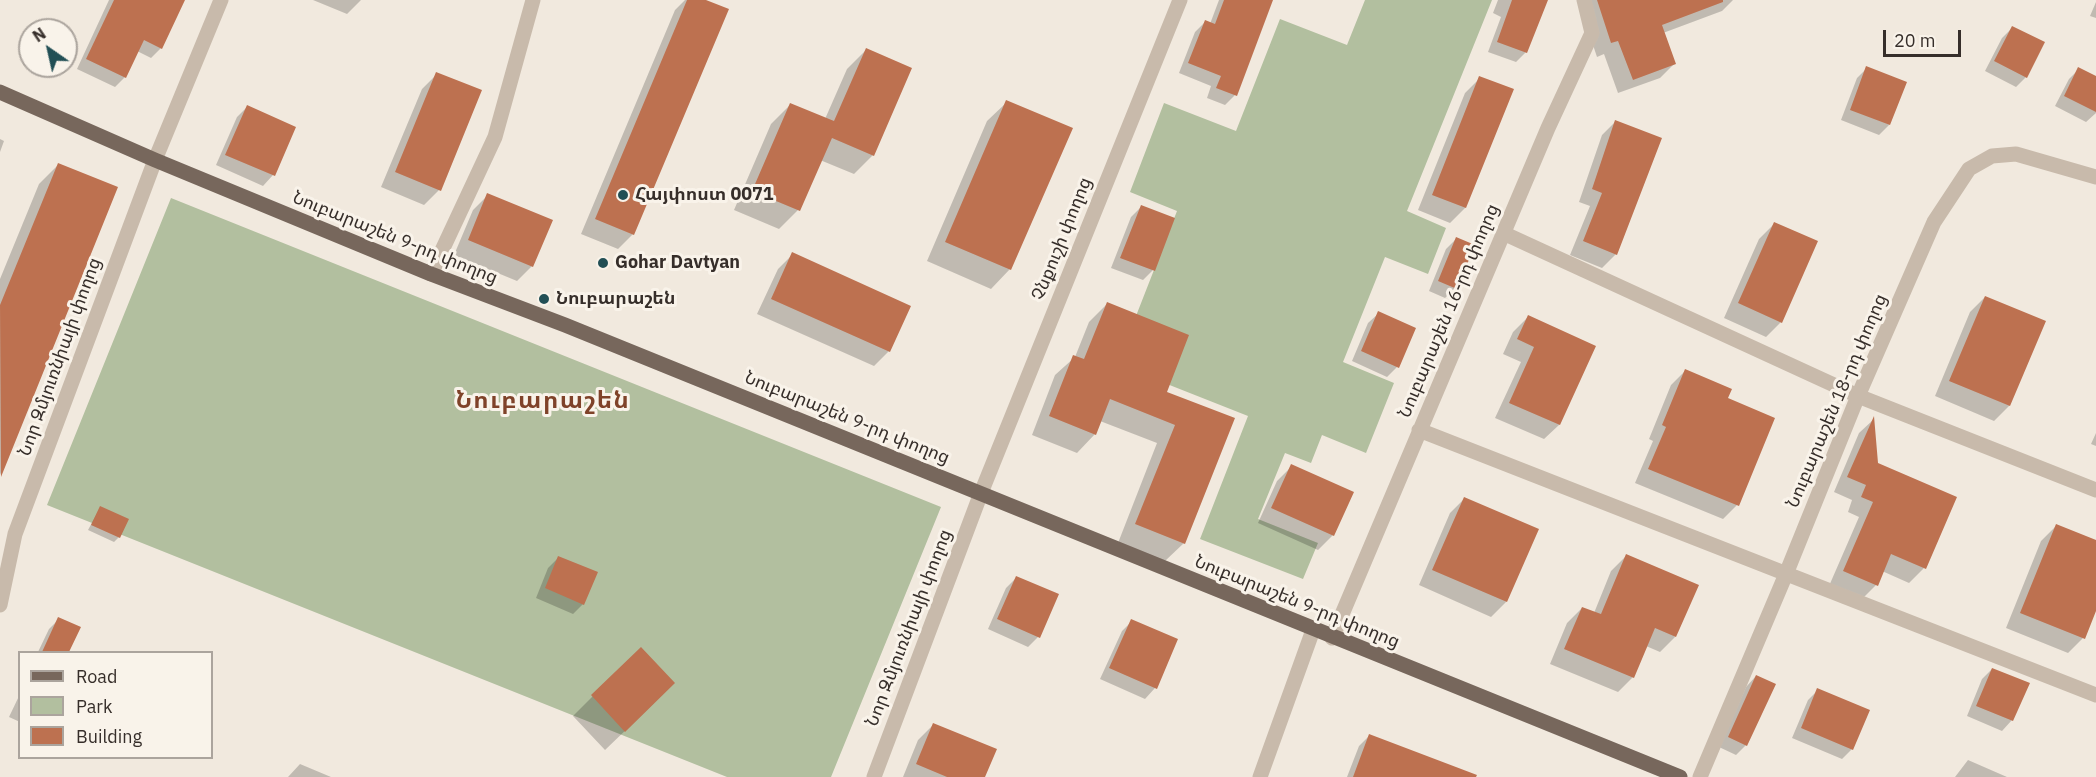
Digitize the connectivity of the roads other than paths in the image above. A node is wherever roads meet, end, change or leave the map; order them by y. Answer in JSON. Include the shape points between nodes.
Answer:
{"nodes":[{"id":1,"x":221,"y":0,"type":"edge"},
{"id":2,"x":533,"y":0,"type":"edge"},
{"id":3,"x":1180,"y":0,"type":"edge"},
{"id":4,"x":1584,"y":0,"type":"edge"},
{"id":5,"x":0,"y":92,"type":"edge"},
{"id":6,"x":155,"y":160,"type":"junction"},
{"id":7,"x":2096,"y":177,"type":"edge"},
{"id":8,"x":1503,"y":233,"type":"junction"},
{"id":9,"x":431,"y":274,"type":"junction"},
{"id":10,"x":1858,"y":396,"type":"junction"},
{"id":11,"x":1419,"y":430,"type":"junction"},
{"id":12,"x":2096,"y":490,"type":"edge"},
{"id":13,"x":981,"y":493,"type":"junction"},
{"id":14,"x":1786,"y":574,"type":"junction"},
{"id":15,"x":0,"y":605,"type":"edge"},
{"id":16,"x":1313,"y":630,"type":"junction"},
{"id":17,"x":1332,"y":638,"type":"junction"},
{"id":18,"x":2096,"y":695,"type":"edge"},
{"id":19,"x":873,"y":777,"type":"edge"},
{"id":20,"x":1260,"y":777,"type":"edge"},
{"id":21,"x":1680,"y":777,"type":"edge"},
{"id":22,"x":1700,"y":777,"type":"edge"}],
"edges":[{"from":1,"to":6,"type":"street","name":"Նոր Զմյուռնիայի փողոց"},
{"from":2,"to":9,"type":"street","via":[[495,137]]},
{"from":3,"to":13,"type":"street","name":"Չնքուշի փողոց"},
{"from":4,"to":8,"type":"street","name":"Նուբարաշեն 16-րդ փողոց","via":[[1592,33]]},
{"from":5,"to":6,"type":"main road","name":"Նուբարաշեն 9-րդ փողոց"},
{"from":6,"to":9,"type":"main road","name":"Նուբարաշեն 9-րդ փողոց"},
{"from":6,"to":15,"type":"street","name":"Նոր Զմյուռնիայի փողոց","via":[[15,534]]},
{"from":7,"to":10,"type":"street","name":"Նուբարաշեն 18-րդ փողոց","via":[[2016,154],[1992,156],[1969,170],[1934,222]]},
{"from":8,"to":10,"type":"street"},
{"from":8,"to":11,"type":"street","name":"Նուբարաշեն 16-րդ փողոց"},
{"from":9,"to":13,"type":"main road","name":"Նուբարաշեն 9-րդ փողոց"},
{"from":10,"to":12,"type":"street"},
{"from":10,"to":14,"type":"street","name":"Նուբարաշեն 18-րդ փողոց"},
{"from":11,"to":14,"type":"street"},
{"from":11,"to":17,"type":"street","name":"Նուբարաշեն 16-րդ փողոց"},
{"from":13,"to":16,"type":"main road","name":"Նուբարաշեն 9-րդ փողոց"},
{"from":13,"to":19,"type":"street","name":"Նոր Զմյուռնիայի փողոց"},
{"from":14,"to":18,"type":"street"},
{"from":14,"to":22,"type":"street","name":"Նուբարաշեն 18-րդ փողոց"},
{"from":16,"to":17,"type":"main road","name":"Նուբարաշեն 9-րդ փողոց"},
{"from":16,"to":20,"type":"street"},
{"from":17,"to":21,"type":"main road","name":"Նուբարաշեն 9-րդ փողոց"}]}
